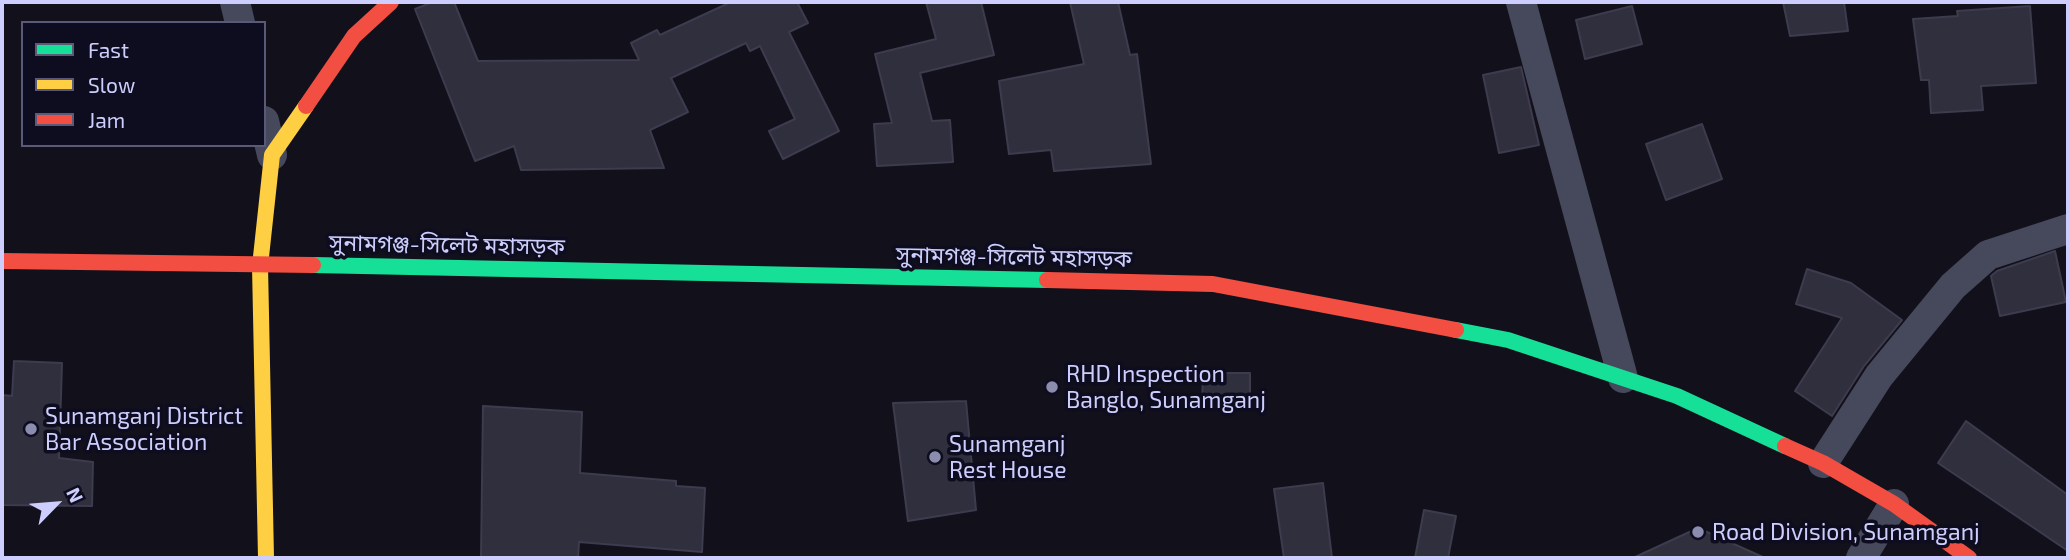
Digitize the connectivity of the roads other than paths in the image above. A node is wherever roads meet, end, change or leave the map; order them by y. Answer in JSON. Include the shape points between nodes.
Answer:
{"nodes":[{"id":1,"x":235,"y":2,"type":"edge"},
{"id":2,"x":391,"y":2,"type":"edge"},
{"id":3,"x":1521,"y":2,"type":"edge"},
{"id":4,"x":240,"y":21,"type":"edge"},
{"id":5,"x":266,"y":130,"type":"edge"},
{"id":6,"x":272,"y":155,"type":"junction"},
{"id":7,"x":2068,"y":229,"type":"edge"},
{"id":8,"x":2,"y":261,"type":"edge"},
{"id":9,"x":260,"y":266,"type":"junction"},
{"id":10,"x":1623,"y":378,"type":"junction"},
{"id":11,"x":1823,"y":463,"type":"junction"},
{"id":12,"x":1894,"y":504,"type":"junction"},
{"id":13,"x":266,"y":558,"type":"edge"},
{"id":14,"x":1861,"y":558,"type":"edge"},
{"id":15,"x":1969,"y":558,"type":"edge"}],
"edges":[{"from":1,"to":4,"type":"street"},
{"from":2,"to":6,"type":"main road","via":[[354,36]]},
{"from":3,"to":10,"type":"street"},
{"from":5,"to":6,"type":"street"},
{"from":6,"to":9,"type":"main road"},
{"from":7,"to":11,"type":"street","via":[[1988,255],[1953,286],[1879,376]]},
{"from":8,"to":9,"type":"main road","name":"সুনামগঞ্জ-সিলেট মহাসড়ক"},
{"from":9,"to":10,"type":"main road","name":"সুনামগঞ্জ-সিলেট মহাসড়ক","via":[[506,267],[1213,284],[1508,340]]},
{"from":9,"to":13,"type":"main road"},
{"from":10,"to":11,"type":"main road","name":"সুনামগঞ্জ-সিলেট মহাসড়ক","via":[[1677,396]]},
{"from":11,"to":12,"type":"main road","name":"সুনামগঞ্জ-সিলেট মহাসড়ক"},
{"from":12,"to":14,"type":"street"},
{"from":12,"to":15,"type":"main road","name":"সুনামগঞ্জ-সিলেট মহাসড়ক"}]}
